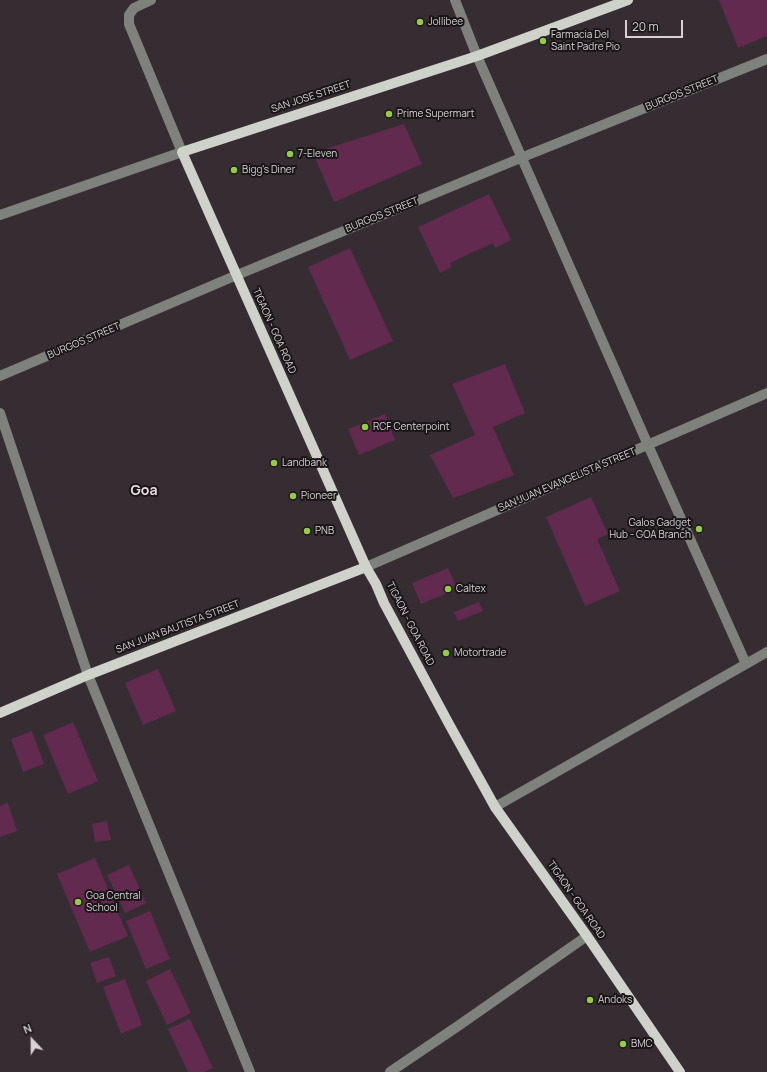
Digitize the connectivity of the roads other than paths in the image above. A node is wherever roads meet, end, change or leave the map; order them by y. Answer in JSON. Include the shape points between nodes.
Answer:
{"nodes":[{"id":1,"x":151,"y":0,"type":"edge"},
{"id":2,"x":455,"y":0,"type":"edge"},
{"id":3,"x":628,"y":0,"type":"edge"},
{"id":4,"x":477,"y":56,"type":"junction"},
{"id":5,"x":767,"y":59,"type":"edge"},
{"id":6,"x":182,"y":152,"type":"junction"},
{"id":7,"x":522,"y":157,"type":"junction"},
{"id":8,"x":0,"y":215,"type":"edge"},
{"id":9,"x":237,"y":275,"type":"junction"},
{"id":10,"x":0,"y":376,"type":"edge"},
{"id":11,"x":767,"y":393,"type":"edge"},
{"id":12,"x":0,"y":413,"type":"edge"},
{"id":13,"x":648,"y":445,"type":"junction"},
{"id":14,"x":366,"y":567,"type":"junction"},
{"id":15,"x":767,"y":652,"type":"edge"},
{"id":16,"x":746,"y":664,"type":"junction"},
{"id":17,"x":88,"y":675,"type":"junction"},
{"id":18,"x":0,"y":712,"type":"edge"},
{"id":19,"x":495,"y":807,"type":"junction"},
{"id":20,"x":587,"y":936,"type":"junction"},
{"id":21,"x":250,"y":1072,"type":"edge"},
{"id":22,"x":390,"y":1072,"type":"edge"},
{"id":23,"x":680,"y":1072,"type":"edge"}],
"edges":[{"from":1,"to":6,"type":"street","via":[[134,8],[129,15],[129,24]]},
{"from":2,"to":4,"type":"street"},
{"from":3,"to":4,"type":"main road","name":"SAN JOSE STREET"},
{"from":4,"to":6,"type":"main road","name":"SAN JOSE STREET"},
{"from":4,"to":7,"type":"street"},
{"from":5,"to":7,"type":"street","name":"BURGOS STREET"},
{"from":6,"to":8,"type":"street","name":"SAN JOSE STREET"},
{"from":6,"to":9,"type":"main road","name":"TIGAON - GOA ROAD"},
{"from":7,"to":9,"type":"street","name":"BURGOS STREET"},
{"from":7,"to":13,"type":"street"},
{"from":9,"to":10,"type":"street","name":"BURGOS STREET"},
{"from":9,"to":14,"type":"main road","name":"TIGAON - GOA ROAD"},
{"from":11,"to":13,"type":"street","name":"SAN JUAN EVANGELISTA STREET"},
{"from":12,"to":17,"type":"street"},
{"from":13,"to":14,"type":"street","name":"SAN JUAN EVANGELISTA STREET"},
{"from":13,"to":16,"type":"street"},
{"from":14,"to":17,"type":"main road","name":"SAN JUAN BAUTISTA STREET"},
{"from":14,"to":19,"type":"main road","name":"TIGAON - GOA ROAD"},
{"from":15,"to":16,"type":"street"},
{"from":16,"to":19,"type":"street"},
{"from":17,"to":18,"type":"main road","name":"SAN JUAN BAUTISTA STREET"},
{"from":17,"to":21,"type":"street"},
{"from":19,"to":20,"type":"main road","name":"TIGAON - GOA ROAD"},
{"from":20,"to":22,"type":"street"},
{"from":20,"to":23,"type":"main road","name":"TIGAON - GOA ROAD"}]}
